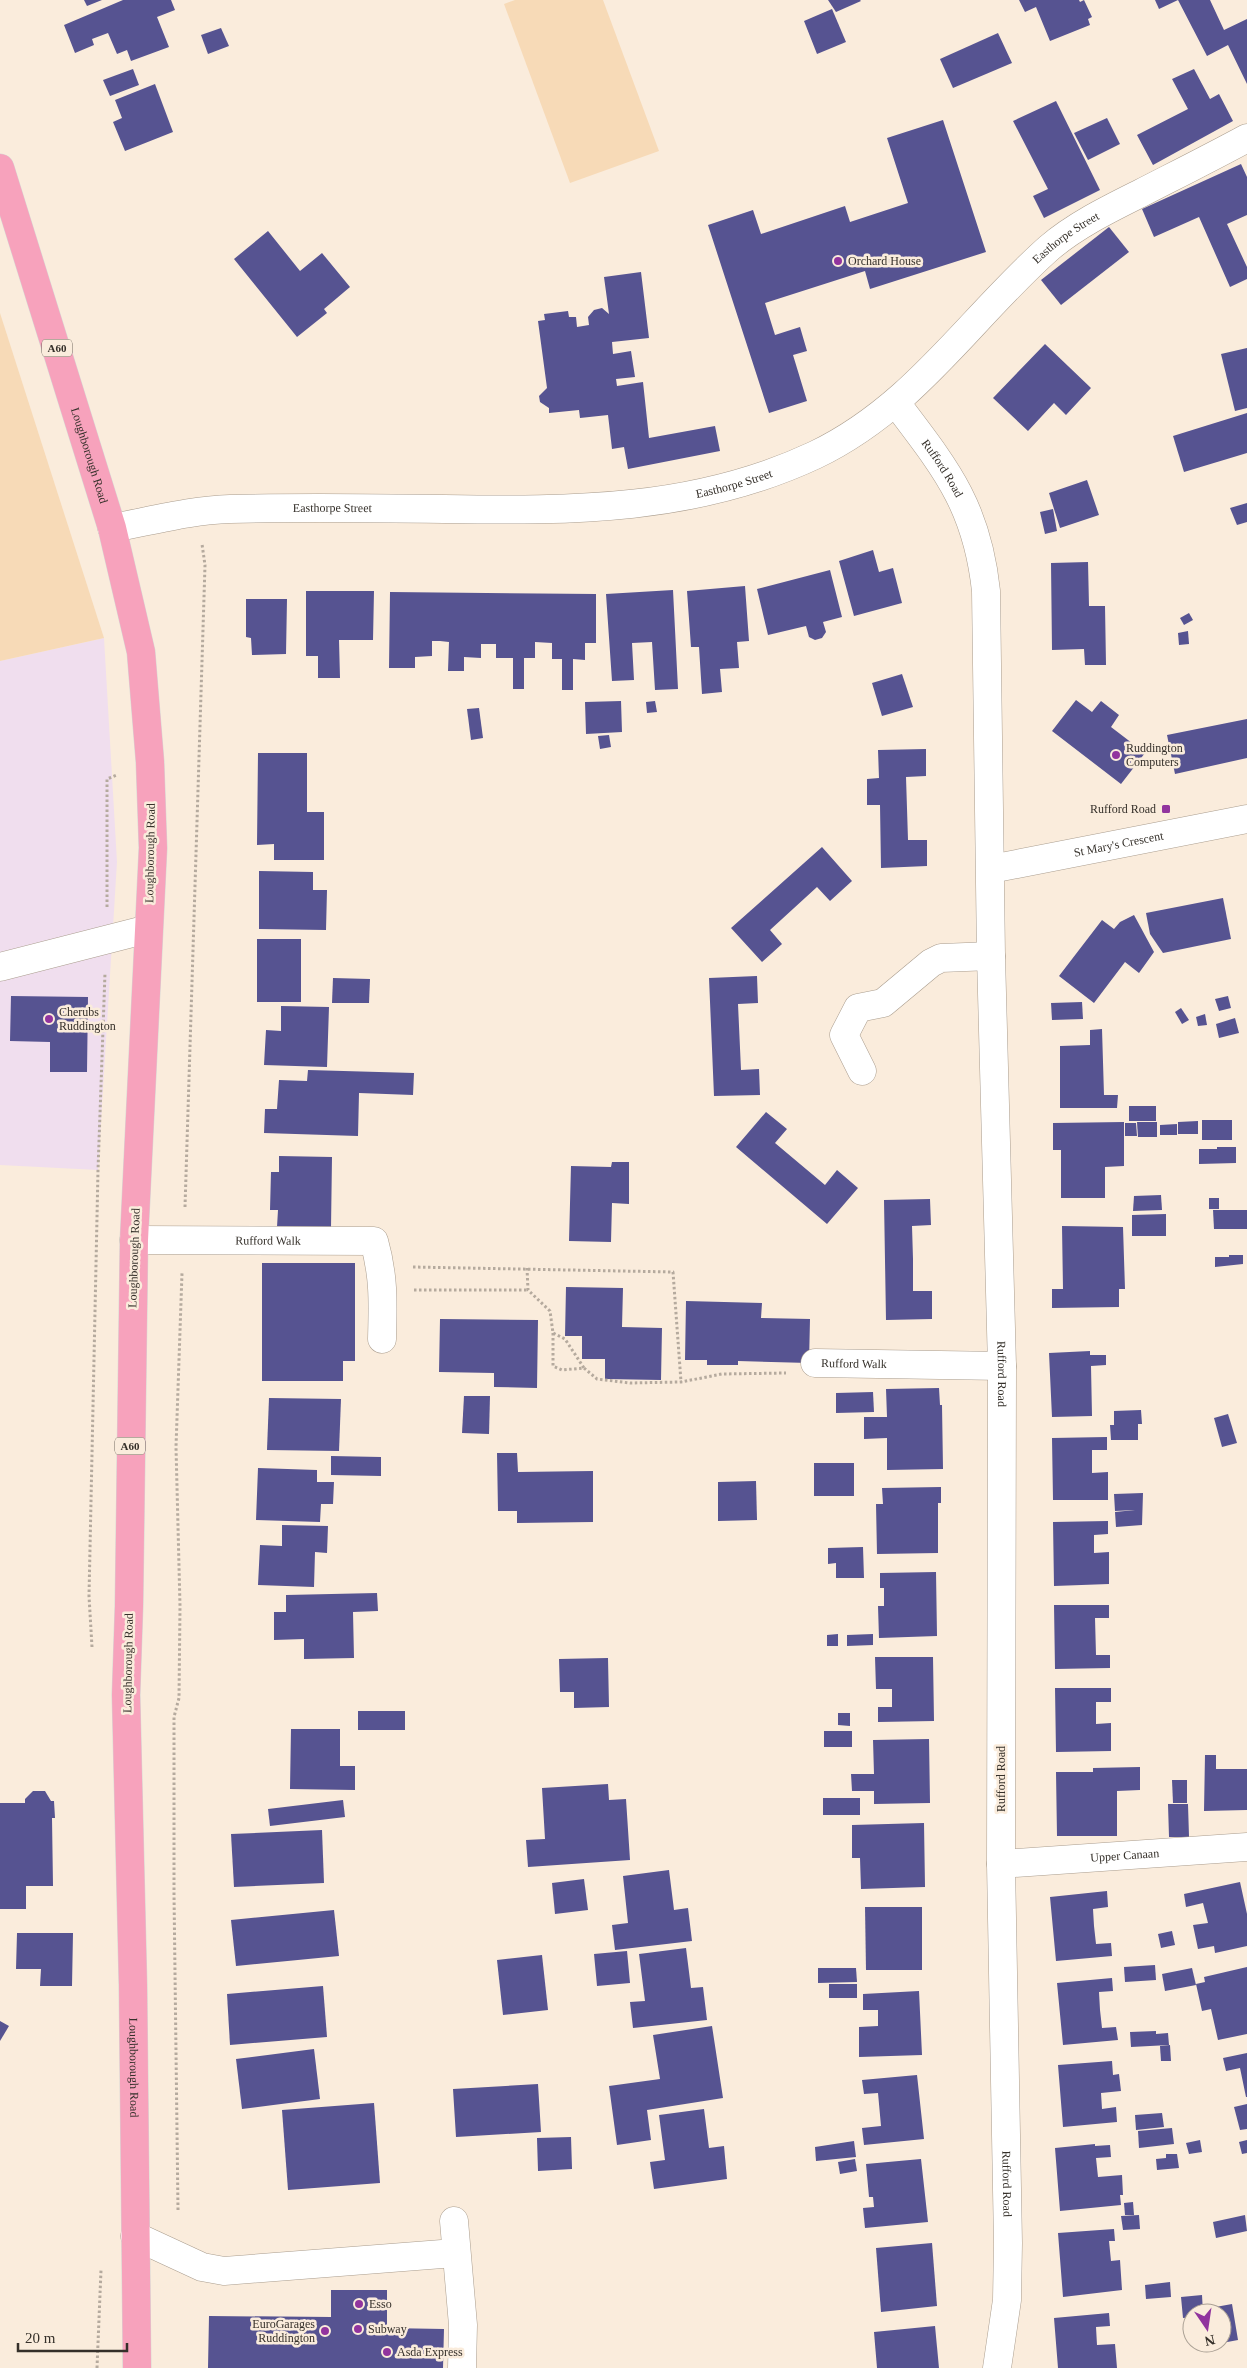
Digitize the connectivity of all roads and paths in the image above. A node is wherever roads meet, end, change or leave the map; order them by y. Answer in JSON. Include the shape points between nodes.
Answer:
{"nodes":[{"id":1,"x":1247,"y":138,"type":"edge"},
{"id":2,"x":0,"y":168,"type":"edge"},
{"id":3,"x":896,"y":403,"type":"junction"},
{"id":4,"x":198,"y":513,"type":"junction"},
{"id":5,"x":112,"y":528,"type":"junction"},
{"id":6,"x":1247,"y":819,"type":"edge"},
{"id":7,"x":991,"y":869,"type":"junction"},
{"id":8,"x":148,"y":929,"type":"junction"},
{"id":9,"x":991,"y":956,"type":"junction"},
{"id":10,"x":0,"y":967,"type":"edge"},
{"id":11,"x":862,"y":1071,"type":"dead end"},
{"id":12,"x":134,"y":1240,"type":"junction"},
{"id":13,"x":184,"y":1240,"type":"junction"},
{"id":14,"x":527,"y":1268,"type":"junction"},
{"id":15,"x":382,"y":1278,"type":"junction"},
{"id":16,"x":528,"y":1290,"type":"junction"},
{"id":17,"x":553,"y":1333,"type":"junction"},
{"id":18,"x":382,"y":1339,"type":"dead end"},
{"id":19,"x":815,"y":1363,"type":"joint"},
{"id":20,"x":1002,"y":1366,"type":"junction"},
{"id":21,"x":584,"y":1368,"type":"junction"},
{"id":22,"x":681,"y":1382,"type":"junction"},
{"id":23,"x":1247,"y":1847,"type":"edge"},
{"id":24,"x":1001,"y":1864,"type":"junction"},
{"id":25,"x":178,"y":2210,"type":"dead end"},
{"id":26,"x":454,"y":2221,"type":"dead end"},
{"id":27,"x":135,"y":2236,"type":"junction"},
{"id":28,"x":455,"y":2253,"type":"junction"},
{"id":29,"x":137,"y":2368,"type":"edge"},
{"id":30,"x":462,"y":2368,"type":"edge"},
{"id":31,"x":997,"y":2368,"type":"edge"}],
"edges":[{"from":1,"to":3,"type":"street","name":"Easthorpe Street","via":[[1096,217],[1052,246]]},
{"from":2,"to":5,"type":"main road","name":"Loughborough Road","number":"A60"},
{"from":3,"to":4,"type":"street","name":"Easthorpe Street","via":[[860,430],[805,459],[720,489],[654,502],[544,511],[236,509]]},
{"from":3,"to":7,"type":"street","name":"Rufford Road","via":[[953,482],[970,517],[980,550],[986,592]]},
{"from":4,"to":5,"type":"street","name":"Easthorpe Street"},
{"from":4,"to":13,"type":"path","via":[[205,565]]},
{"from":5,"to":8,"type":"main road","name":"Loughborough Road","number":"A60","via":[[142,661],[152,819]]},
{"from":6,"to":7,"type":"street","name":"St Mary's Crescent"},
{"from":7,"to":9,"type":"street","name":"Rufford Road"},
{"from":8,"to":10,"type":"street"},
{"from":8,"to":12,"type":"main road","name":"Loughborough Road","number":"A60"},
{"from":9,"to":11,"type":"street","via":[[941,958],[930,963],[882,1003],[858,1008],[844,1035]]},
{"from":9,"to":20,"type":"street","name":"Rufford Road"},
{"from":12,"to":13,"type":"street","name":"Rufford Walk"},
{"from":12,"to":27,"type":"main road","name":"Loughborough Road","number":"A60","via":[[126,1695]]},
{"from":13,"to":15,"type":"street","name":"Rufford Walk","via":[[374,1241]]},
{"from":13,"to":25,"type":"path","via":[[176,1446],[179,1698],[174,1717]]},
{"from":14,"to":15,"type":"path"},
{"from":14,"to":16,"type":"path"},
{"from":14,"to":22,"type":"path","via":[[672,1272]]},
{"from":15,"to":16,"type":"path","via":[[506,1292]]},
{"from":15,"to":18,"type":"street","name":"Rufford Walk"},
{"from":16,"to":17,"type":"path","via":[[550,1311]]},
{"from":17,"to":21,"type":"path","name":"Rufford Walk","via":[[565,1339]]},
{"from":17,"to":21,"type":"path","via":[[554,1366],[562,1370]]},
{"from":19,"to":20,"type":"street","name":"Rufford Walk"},
{"from":19,"to":22,"type":"path","name":"Rufford Walk","via":[[807,1373],[722,1374]]},
{"from":20,"to":24,"type":"street","name":"Rufford Road"},
{"from":21,"to":22,"type":"path","name":"Rufford Walk","via":[[597,1379],[630,1383]]},
{"from":23,"to":24,"type":"street","name":"Upper Canaan"},
{"from":24,"to":31,"type":"street","name":"Rufford Road","via":[[1008,2243],[1007,2300]]},
{"from":26,"to":28,"type":"street"},
{"from":27,"to":28,"type":"street","via":[[202,2266],[224,2271]]},
{"from":27,"to":29,"type":"main road","name":"Loughborough Road","number":"A60"},
{"from":28,"to":30,"type":"street","via":[[462,2325]]}]}
